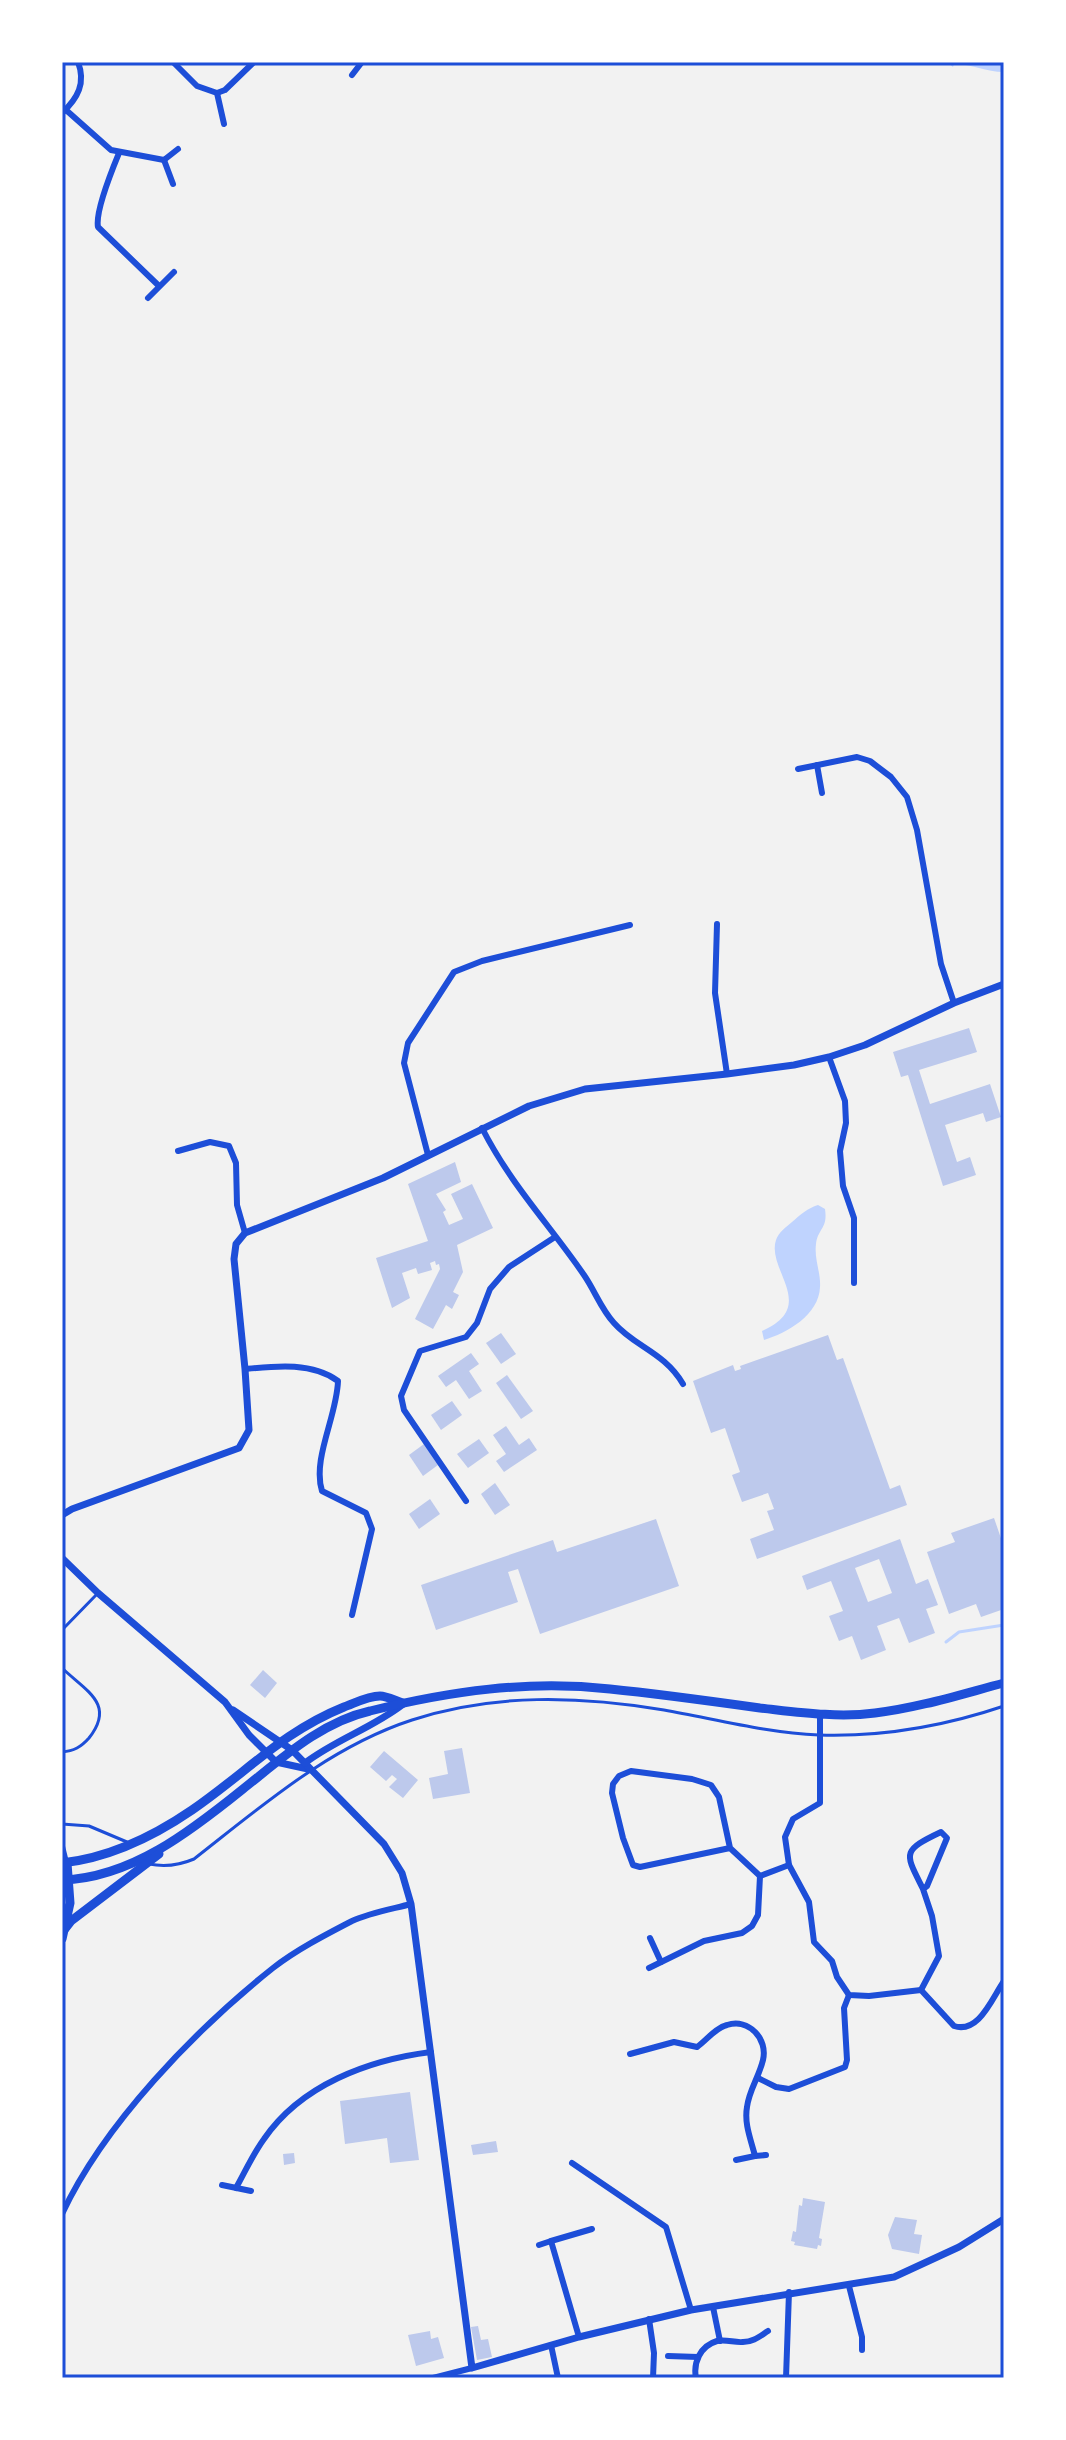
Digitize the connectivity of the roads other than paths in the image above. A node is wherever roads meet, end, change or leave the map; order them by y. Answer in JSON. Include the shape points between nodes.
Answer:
{"nodes":[{"id":1,"x":78,"y":62,"type":"edge"},
{"id":2,"x":173,"y":62,"type":"edge"},
{"id":3,"x":254,"y":62,"type":"edge"},
{"id":4,"x":362,"y":62,"type":"edge"},
{"id":5,"x":352,"y":75,"type":"dead end"},
{"id":6,"x":217,"y":93,"type":"junction"},
{"id":7,"x":64,"y":111,"type":"edge"},
{"id":8,"x":224,"y":124,"type":"dead end"},
{"id":9,"x":178,"y":149,"type":"dead end"},
{"id":10,"x":119,"y":153,"type":"junction"},
{"id":11,"x":164,"y":160,"type":"junction"},
{"id":12,"x":173,"y":184,"type":"dead end"},
{"id":13,"x":174,"y":272,"type":"dead end"},
{"id":14,"x":158,"y":285,"type":"junction"},
{"id":15,"x":148,"y":298,"type":"dead end"},
{"id":16,"x":817,"y":765,"type":"junction"},
{"id":17,"x":798,"y":769,"type":"dead end"},
{"id":18,"x":822,"y":793,"type":"dead end"},
{"id":19,"x":717,"y":924,"type":"dead end"},
{"id":20,"x":630,"y":925,"type":"dead end"},
{"id":21,"x":1004,"y":984,"type":"edge"},
{"id":22,"x":954,"y":1003,"type":"junction"},
{"id":23,"x":829,"y":1057,"type":"junction"},
{"id":24,"x":727,"y":1074,"type":"junction"},
{"id":25,"x":482,"y":1128,"type":"junction"},
{"id":26,"x":178,"y":1151,"type":"dead end"},
{"id":27,"x":428,"y":1155,"type":"junction"},
{"id":28,"x":245,"y":1233,"type":"junction"},
{"id":29,"x":555,"y":1237,"type":"junction"},
{"id":30,"x":854,"y":1283,"type":"dead end"},
{"id":31,"x":245,"y":1369,"type":"junction"},
{"id":32,"x":683,"y":1384,"type":"dead end"},
{"id":33,"x":466,"y":1501,"type":"dead end"},
{"id":34,"x":62,"y":1515,"type":"edge"},
{"id":35,"x":62,"y":1558,"type":"edge"},
{"id":36,"x":98,"y":1593,"type":"junction"},
{"id":37,"x":352,"y":1615,"type":"dead end"},
{"id":38,"x":62,"y":1630,"type":"edge"},
{"id":39,"x":62,"y":1668,"type":"edge"},
{"id":40,"x":1004,"y":1683,"type":"edge"},
{"id":41,"x":404,"y":1703,"type":"junction"},
{"id":42,"x":1004,"y":1706,"type":"edge"},
{"id":43,"x":233,"y":1710,"type":"junction"},
{"id":44,"x":820,"y":1714,"type":"junction"},
{"id":45,"x":819,"y":1735,"type":"junction"},
{"id":46,"x":281,"y":1740,"type":"junction"},
{"id":47,"x":292,"y":1750,"type":"junction"},
{"id":48,"x":62,"y":1752,"type":"edge"},
{"id":49,"x":268,"y":1753,"type":"junction"},
{"id":50,"x":276,"y":1762,"type":"junction"},
{"id":51,"x":305,"y":1763,"type":"junction"},
{"id":52,"x":311,"y":1770,"type":"junction"},
{"id":53,"x":62,"y":1824,"type":"edge"},
{"id":54,"x":62,"y":1840,"type":"edge"},
{"id":55,"x":129,"y":1844,"type":"junction"},
{"id":56,"x":730,"y":1848,"type":"junction"},
{"id":57,"x":145,"y":1862,"type":"junction"},
{"id":58,"x":64,"y":1863,"type":"edge"},
{"id":59,"x":789,"y":1865,"type":"junction"},
{"id":60,"x":760,"y":1876,"type":"junction"},
{"id":61,"x":65,"y":1880,"type":"edge"},
{"id":62,"x":923,"y":1889,"type":"junction"},
{"id":63,"x":411,"y":1904,"type":"junction"},
{"id":64,"x":63,"y":1935,"type":"edge"},
{"id":65,"x":650,"y":1938,"type":"dead end"},
{"id":66,"x":661,"y":1962,"type":"junction"},
{"id":67,"x":649,"y":1968,"type":"dead end"},
{"id":68,"x":1004,"y":1981,"type":"edge"},
{"id":69,"x":921,"y":1990,"type":"junction"},
{"id":70,"x":849,"y":1995,"type":"junction"},
{"id":71,"x":431,"y":2052,"type":"junction"},
{"id":72,"x":630,"y":2054,"type":"dead end"},
{"id":73,"x":758,"y":2078,"type":"junction"},
{"id":74,"x":766,"y":2155,"type":"dead end"},
{"id":75,"x":755,"y":2156,"type":"junction"},
{"id":76,"x":736,"y":2160,"type":"dead end"},
{"id":77,"x":572,"y":2163,"type":"dead end"},
{"id":78,"x":222,"y":2185,"type":"dead end"},
{"id":79,"x":236,"y":2188,"type":"junction"},
{"id":80,"x":251,"y":2191,"type":"dead end"},
{"id":81,"x":62,"y":2214,"type":"edge"},
{"id":82,"x":1004,"y":2219,"type":"edge"},
{"id":83,"x":592,"y":2229,"type":"dead end"},
{"id":84,"x":551,"y":2241,"type":"junction"},
{"id":85,"x":539,"y":2245,"type":"dead end"},
{"id":86,"x":849,"y":2286,"type":"junction"},
{"id":87,"x":789,"y":2292,"type":"junction"},
{"id":88,"x":713,"y":2307,"type":"junction"},
{"id":89,"x":691,"y":2310,"type":"junction"},
{"id":90,"x":649,"y":2319,"type":"junction"},
{"id":91,"x":768,"y":2331,"type":"dead end"},
{"id":92,"x":579,"y":2337,"type":"junction"},
{"id":93,"x":720,"y":2341,"type":"junction"},
{"id":94,"x":551,"y":2345,"type":"junction"},
{"id":95,"x":862,"y":2350,"type":"dead end"},
{"id":96,"x":668,"y":2356,"type":"dead end"},
{"id":97,"x":698,"y":2357,"type":"junction"},
{"id":98,"x":472,"y":2368,"type":"junction"},
{"id":99,"x":433,"y":2378,"type":"edge"},
{"id":100,"x":558,"y":2378,"type":"edge"},
{"id":101,"x":653,"y":2378,"type":"edge"},
{"id":102,"x":696,"y":2378,"type":"edge"},
{"id":103,"x":786,"y":2378,"type":"edge"}],
"edges":[{"from":1,"to":7,"type":"street","via":[[82,87]]},
{"from":2,"to":6,"type":"street","via":[[197,86]]},
{"from":3,"to":6,"type":"street"},
{"from":4,"to":5,"type":"street"},
{"from":6,"to":8,"type":"street"},
{"from":7,"to":10,"type":"street"},
{"from":9,"to":11,"type":"street"},
{"from":10,"to":11,"type":"street"},
{"from":10,"to":14,"type":"street","via":[[96,218],[98,227]]},
{"from":11,"to":12,"type":"street"},
{"from":13,"to":14,"type":"street"},
{"from":14,"to":15,"type":"street"},
{"from":16,"to":17,"type":"street"},
{"from":16,"to":18,"type":"street"},
{"from":16,"to":22,"type":"street","via":[[857,757],[870,761],[907,797]]},
{"from":19,"to":24,"type":"street","via":[[715,993]]},
{"from":20,"to":27,"type":"street","via":[[454,972],[408,1043],[404,1063]]},
{"from":21,"to":22,"type":"street"},
{"from":22,"to":23,"type":"street"},
{"from":23,"to":24,"type":"street"},
{"from":23,"to":30,"type":"street","via":[[845,1101],[840,1151],[843,1186],[854,1218]]},
{"from":24,"to":25,"type":"street","via":[[585,1089]]},
{"from":25,"to":27,"type":"street"},
{"from":25,"to":29,"type":"street","via":[[512,1181]]},
{"from":26,"to":28,"type":"street","via":[[210,1142],[229,1146]]},
{"from":27,"to":28,"type":"street"},
{"from":28,"to":31,"type":"street","via":[[236,1244],[234,1259]]},
{"from":29,"to":32,"type":"street","via":[[611,1321],[663,1360]]},
{"from":29,"to":33,"type":"street","via":[[509,1267],[490,1289],[466,1337],[420,1351],[401,1396],[404,1410]]},
{"from":31,"to":34,"type":"street","via":[[249,1430],[239,1448]]},
{"from":31,"to":37,"type":"street","via":[[308,1368],[338,1381],[317,1477],[322,1491],[366,1513],[372,1529]]},
{"from":35,"to":36,"type":"street"},
{"from":36,"to":38,"type":"lane"},
{"from":36,"to":43,"type":"street"},
{"from":39,"to":48,"type":"lane","via":[[99,1703],[102,1713],[81,1747]]},
{"from":40,"to":44,"type":"main road","via":[[874,1714]]},
{"from":41,"to":44,"type":"main road","via":[[508,1685],[541,1685]]},
{"from":41,"to":46,"type":"main road","via":[[380,1696],[360,1701]]},
{"from":41,"to":47,"type":"main road","via":[[365,1712]]},
{"from":41,"to":51,"type":"street"},
{"from":42,"to":45,"type":"lane","via":[[931,1726]]},
{"from":43,"to":46,"type":"street"},
{"from":43,"to":49,"type":"street"},
{"from":44,"to":45,"type":"street"},
{"from":45,"to":52,"type":"lane","via":[[543,1698],[464,1707],[411,1720],[347,1747]]},
{"from":45,"to":59,"type":"street","via":[[820,1803],[788,1826]]},
{"from":46,"to":47,"type":"street"},
{"from":46,"to":49,"type":"main road"},
{"from":47,"to":50,"type":"main road"},
{"from":47,"to":51,"type":"street"},
{"from":49,"to":50,"type":"street"},
{"from":49,"to":55,"type":"main road","via":[[184,1816]]},
{"from":50,"to":52,"type":"street"},
{"from":50,"to":57,"type":"main road"},
{"from":51,"to":52,"type":"street"},
{"from":52,"to":57,"type":"lane","via":[[194,1859],[158,1866]]},
{"from":52,"to":63,"type":"street","via":[[384,1844],[402,1873]]},
{"from":53,"to":55,"type":"lane","via":[[89,1826]]},
{"from":54,"to":58,"type":"lane"},
{"from":55,"to":57,"type":"lane"},
{"from":55,"to":58,"type":"main road"},
{"from":56,"to":56,"type":"street","via":[[719,1797],[711,1785],[631,1771],[613,1784],[633,1865]]},
{"from":56,"to":60,"type":"street"},
{"from":57,"to":61,"type":"main road"},
{"from":57,"to":64,"type":"main road","via":[[80,1914]]},
{"from":58,"to":61,"type":"main road"},
{"from":59,"to":60,"type":"street"},
{"from":59,"to":70,"type":"street","via":[[809,1902],[814,1942],[832,1961]]},
{"from":60,"to":66,"type":"street","via":[[758,1915],[752,1926]]},
{"from":61,"to":64,"type":"main road","via":[[70,1903]]},
{"from":62,"to":62,"type":"street","via":[[947,1838],[941,1832],[918,1843],[909,1858]]},
{"from":62,"to":69,"type":"street","via":[[939,1956]]},
{"from":63,"to":71,"type":"street"},
{"from":63,"to":81,"type":"street","via":[[355,1919],[274,1967],[234,2002],[175,2057],[120,2123]]},
{"from":65,"to":66,"type":"street"},
{"from":66,"to":67,"type":"street"},
{"from":68,"to":69,"type":"street","via":[[981,2018],[961,2028]]},
{"from":69,"to":70,"type":"street"},
{"from":70,"to":73,"type":"street","via":[[844,2008],[845,2067],[789,2089]]},
{"from":71,"to":79,"type":"street","via":[[342,2074],[294,2106],[264,2138]]},
{"from":71,"to":98,"type":"street"},
{"from":72,"to":73,"type":"street","via":[[674,2042],[697,2047],[718,2029],[743,2024],[754,2029],[764,2049]]},
{"from":73,"to":75,"type":"street","via":[[746,2123]]},
{"from":74,"to":75,"type":"street"},
{"from":75,"to":76,"type":"street"},
{"from":77,"to":89,"type":"street","via":[[666,2227]]},
{"from":78,"to":79,"type":"street"},
{"from":79,"to":80,"type":"street"},
{"from":82,"to":86,"type":"street","via":[[909,2271]]},
{"from":83,"to":84,"type":"street"},
{"from":84,"to":85,"type":"street"},
{"from":84,"to":92,"type":"street"},
{"from":86,"to":87,"type":"street"},
{"from":86,"to":95,"type":"street"},
{"from":87,"to":88,"type":"street"},
{"from":87,"to":103,"type":"street"},
{"from":88,"to":89,"type":"street"},
{"from":88,"to":93,"type":"street"},
{"from":89,"to":90,"type":"street"},
{"from":90,"to":92,"type":"street"},
{"from":90,"to":101,"type":"street"},
{"from":91,"to":93,"type":"street","via":[[753,2340]]},
{"from":92,"to":94,"type":"street"},
{"from":93,"to":97,"type":"street"},
{"from":94,"to":98,"type":"street"},
{"from":94,"to":100,"type":"street"},
{"from":96,"to":97,"type":"street"},
{"from":97,"to":102,"type":"street"},
{"from":98,"to":99,"type":"street"}]}
